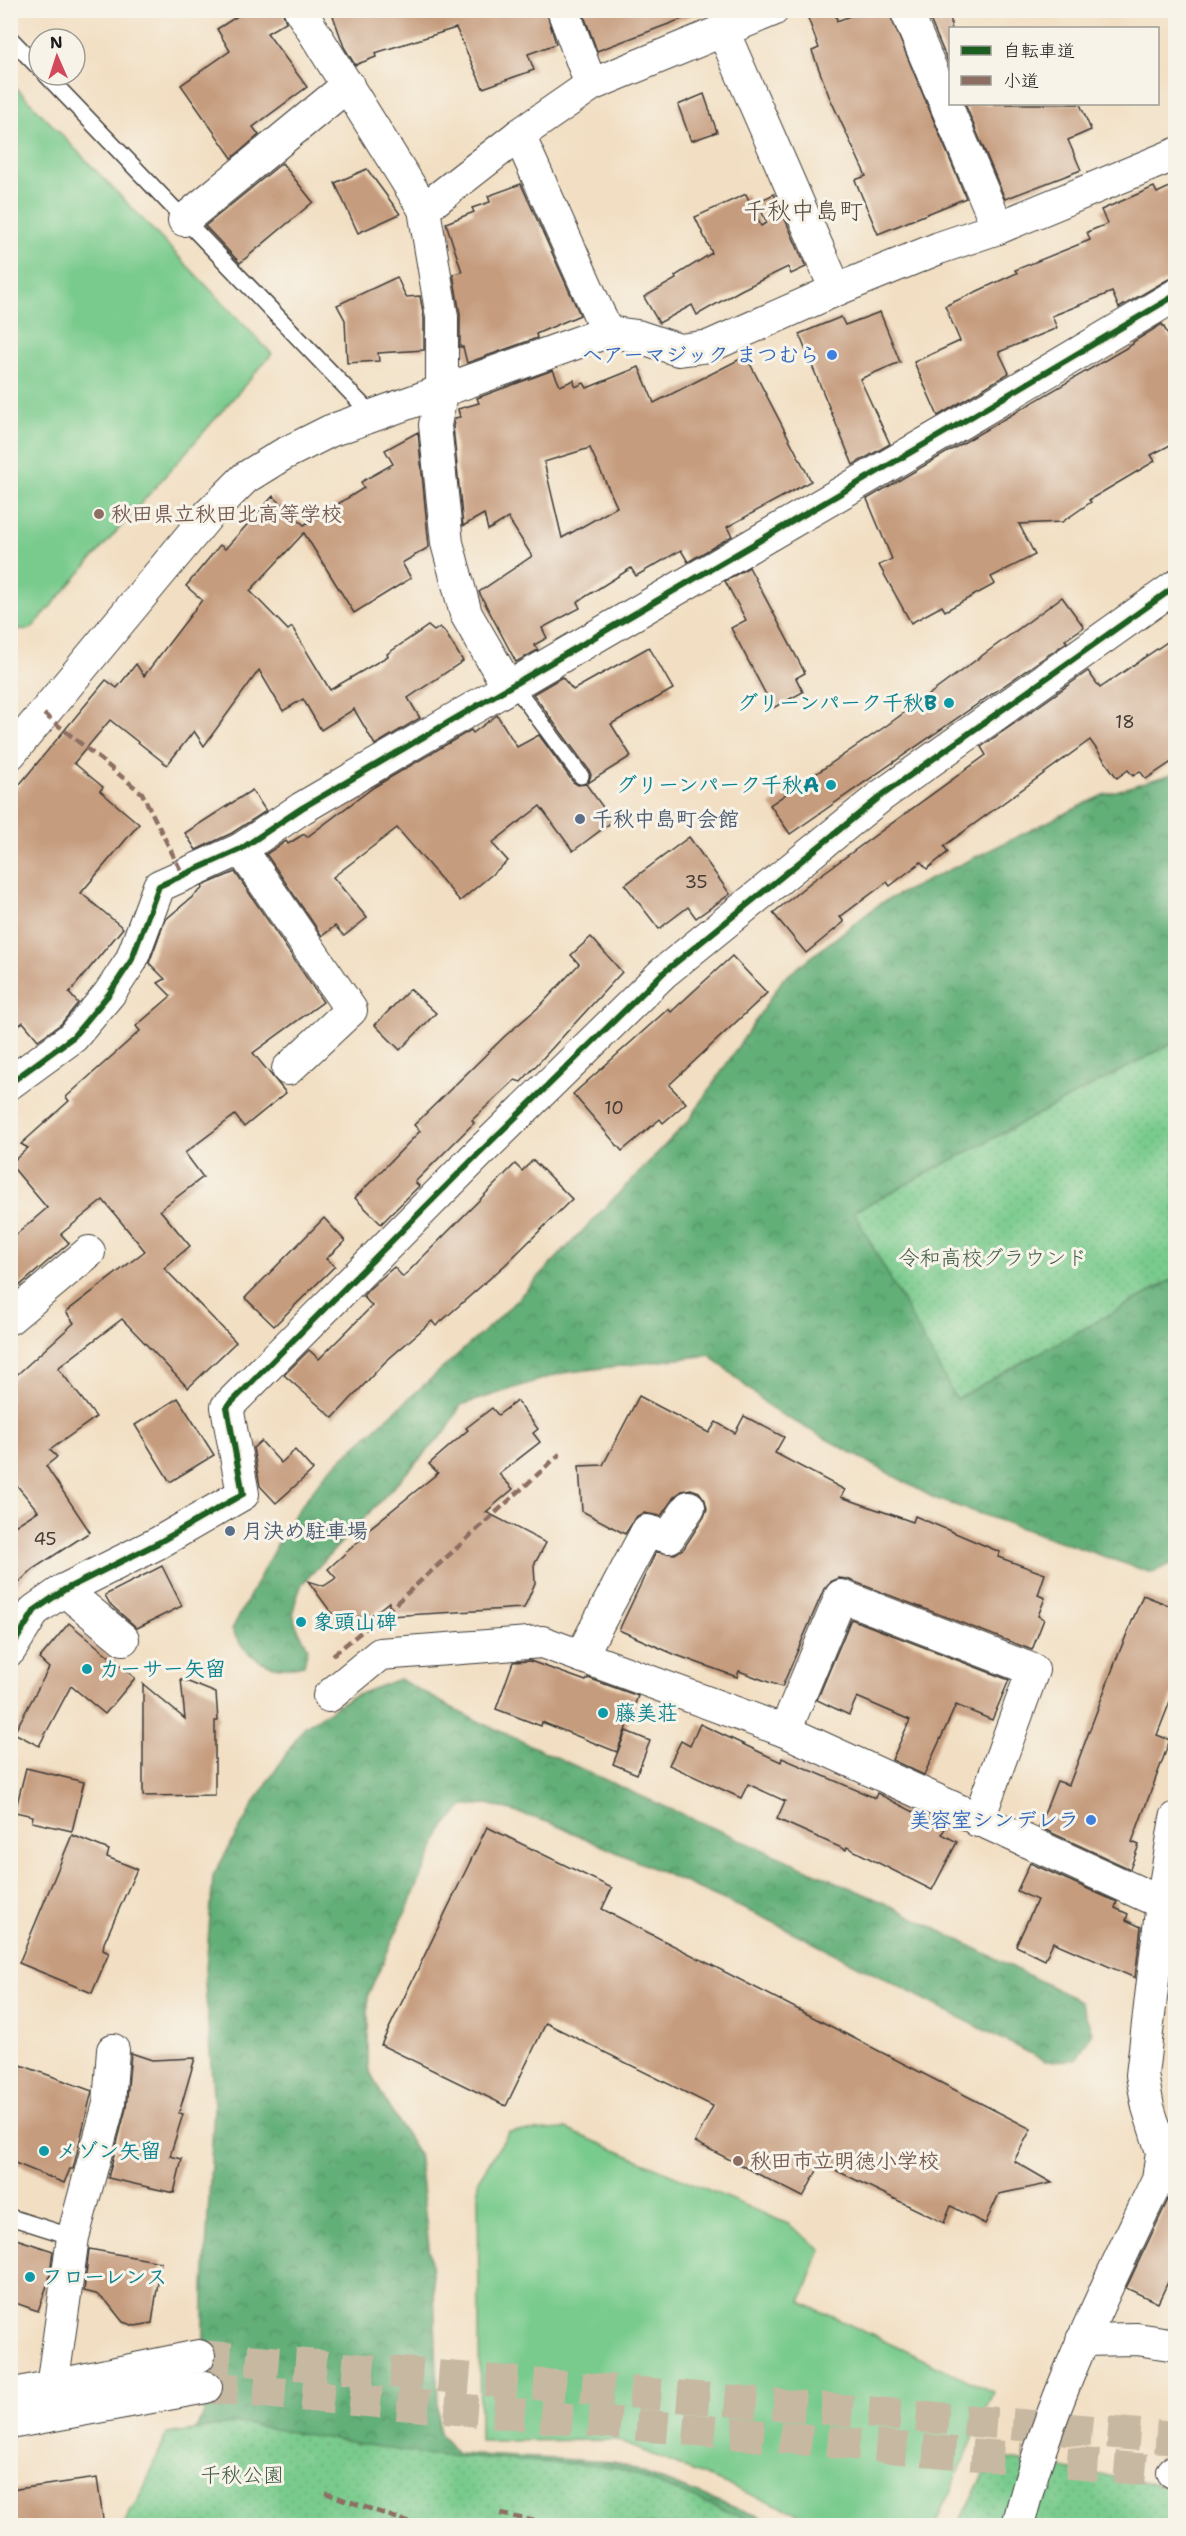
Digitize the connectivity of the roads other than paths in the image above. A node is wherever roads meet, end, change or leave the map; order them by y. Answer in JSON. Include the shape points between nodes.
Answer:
{"nodes":[{"id":1,"x":300,"y":10,"type":"edge"},
{"id":2,"x":563,"y":10,"type":"edge"},
{"id":3,"x":773,"y":10,"type":"edge"},
{"id":4,"x":906,"y":10,"type":"edge"},
{"id":5,"x":723,"y":31,"type":"junction"},
{"id":6,"x":10,"y":38,"type":"edge"},
{"id":7,"x":27,"y":56,"type":"edge"},
{"id":8,"x":348,"y":85,"type":"junction"},
{"id":9,"x":591,"y":85,"type":"junction"},
{"id":10,"x":57,"y":87,"type":"edge"},
{"id":11,"x":519,"y":135,"type":"junction"},
{"id":12,"x":1176,"y":154,"type":"edge"},
{"id":13,"x":424,"y":209,"type":"junction"},
{"id":14,"x":184,"y":220,"type":"junction"},
{"id":15,"x":998,"y":228,"type":"junction"},
{"id":16,"x":836,"y":290,"type":"junction"},
{"id":17,"x":1176,"y":295,"type":"edge"},
{"id":18,"x":607,"y":332,"type":"junction"},
{"id":19,"x":442,"y":389,"type":"junction"},
{"id":20,"x":373,"y":416,"type":"junction"},
{"id":21,"x":1176,"y":586,"type":"edge"},
{"id":22,"x":510,"y":686,"type":"junction"},
{"id":23,"x":10,"y":754,"type":"edge"},
{"id":24,"x":581,"y":776,"type":"dead end"},
{"id":25,"x":241,"y":849,"type":"junction"},
{"id":26,"x":288,"y":1069,"type":"dead end"},
{"id":27,"x":10,"y":1083,"type":"edge"},
{"id":28,"x":89,"y":1252,"type":"dead end"},
{"id":29,"x":10,"y":1318,"type":"edge"},
{"id":30,"x":689,"y":1507,"type":"dead end"},
{"id":31,"x":64,"y":1590,"type":"junction"},
{"id":32,"x":123,"y":1639,"type":"dead end"},
{"id":33,"x":10,"y":1650,"type":"edge"},
{"id":34,"x":580,"y":1656,"type":"junction"},
{"id":35,"x":329,"y":1696,"type":"dead end"},
{"id":36,"x":785,"y":1731,"type":"junction"},
{"id":37,"x":1176,"y":1818,"type":"edge"},
{"id":38,"x":978,"y":1821,"type":"junction"},
{"id":39,"x":1162,"y":1903,"type":"junction"},
{"id":40,"x":113,"y":2049,"type":"dead end"},
{"id":41,"x":10,"y":2217,"type":"edge"},
{"id":42,"x":73,"y":2237,"type":"junction"},
{"id":43,"x":1082,"y":2340,"type":"junction"},
{"id":44,"x":1176,"y":2345,"type":"edge"},
{"id":45,"x":199,"y":2356,"type":"tunnel mouth"},
{"id":46,"x":206,"y":2387,"type":"tunnel mouth"},
{"id":47,"x":10,"y":2395,"type":"edge"},
{"id":48,"x":50,"y":2401,"type":"junction"},
{"id":49,"x":10,"y":2423,"type":"edge"},
{"id":50,"x":1018,"y":2526,"type":"edge"}],
"edges":[{"from":1,"to":8,"type":"street"},
{"from":2,"to":9,"type":"street"},
{"from":3,"to":5,"type":"street"},
{"from":4,"to":15,"type":"street"},
{"from":5,"to":9,"type":"street"},
{"from":5,"to":16,"type":"street"},
{"from":6,"to":7,"type":"lane"},
{"from":8,"to":13,"type":"street"},
{"from":8,"to":14,"type":"street"},
{"from":9,"to":11,"type":"street"},
{"from":10,"to":14,"type":"lane"},
{"from":11,"to":13,"type":"street"},
{"from":11,"to":18,"type":"street"},
{"from":12,"to":15,"type":"street"},
{"from":13,"to":19,"type":"street","via":[[442,317]]},
{"from":14,"to":20,"type":"lane"},
{"from":15,"to":16,"type":"street"},
{"from":16,"to":18,"type":"street","via":[[710,346],[679,350],[637,336]]},
{"from":17,"to":22,"type":"street"},
{"from":18,"to":19,"type":"street"},
{"from":19,"to":20,"type":"street"},
{"from":19,"to":22,"type":"street","via":[[435,425],[447,543],[466,614]]},
{"from":20,"to":23,"type":"street","via":[[282,454],[245,478],[209,514]]},
{"from":21,"to":31,"type":"street","via":[[881,796],[663,973],[227,1407],[243,1494],[158,1543]]},
{"from":22,"to":24,"type":"lane"},
{"from":22,"to":25,"type":"street","via":[[302,808]]},
{"from":25,"to":26,"type":"street","via":[[351,1010]]},
{"from":25,"to":27,"type":"street","via":[[159,886],[131,961],[109,994],[73,1037]]},
{"from":28,"to":29,"type":"street"},
{"from":30,"to":34,"type":"street","via":[[669,1537],[647,1531]]},
{"from":31,"to":32,"type":"street"},
{"from":31,"to":33,"type":"street","via":[[35,1610]]},
{"from":34,"to":35,"type":"street","via":[[542,1642],[380,1654]]},
{"from":34,"to":36,"type":"street"},
{"from":36,"to":38,"type":"street"},
{"from":36,"to":38,"type":"street","via":[[841,1596],[1033,1670]]},
{"from":37,"to":39,"type":"street"},
{"from":38,"to":39,"type":"street"},
{"from":39,"to":43,"type":"street","via":[[1142,2075],[1162,2152],[1158,2179]]},
{"from":40,"to":42,"type":"street","via":[[109,2104]]},
{"from":41,"to":42,"type":"lane"},
{"from":42,"to":48,"type":"street"},
{"from":43,"to":44,"type":"street","via":[[1137,2339]]},
{"from":43,"to":50,"type":"street","via":[[1026,2493]]},
{"from":45,"to":48,"type":"street"},
{"from":46,"to":48,"type":"street"},
{"from":47,"to":48,"type":"street"},
{"from":48,"to":49,"type":"street"}]}
